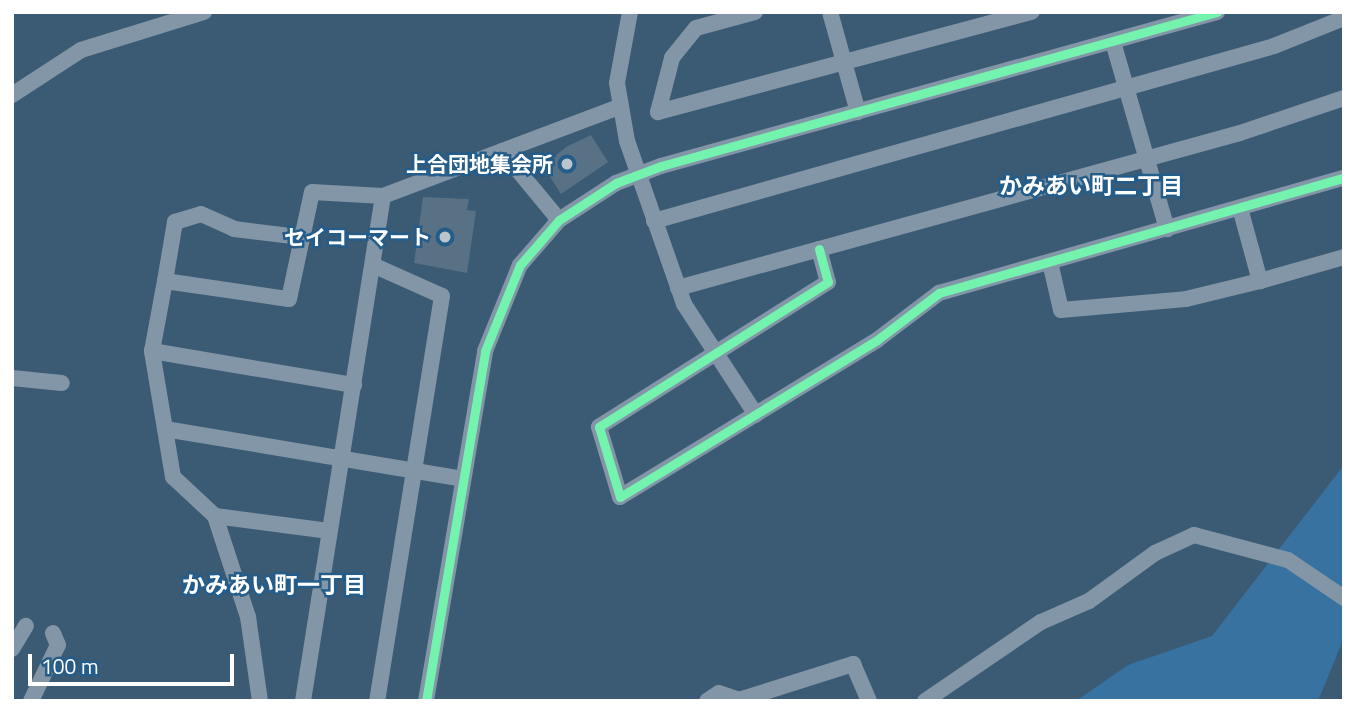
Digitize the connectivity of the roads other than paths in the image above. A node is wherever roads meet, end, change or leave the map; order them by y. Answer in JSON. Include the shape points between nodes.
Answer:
{"nodes":[{"id":1,"x":204,"y":12,"type":"edge"},
{"id":2,"x":630,"y":12,"type":"edge"},
{"id":3,"x":703,"y":12,"type":"edge"},
{"id":4,"x":755,"y":12,"type":"edge"},
{"id":5,"x":830,"y":12,"type":"edge"},
{"id":6,"x":1032,"y":12,"type":"edge"},
{"id":7,"x":1217,"y":12,"type":"edge"},
{"id":8,"x":1344,"y":18,"type":"edge"},
{"id":9,"x":696,"y":28,"type":"junction"},
{"id":10,"x":1113,"y":42,"type":"junction"},
{"id":11,"x":844,"y":65,"type":"junction"},
{"id":12,"x":1126,"y":89,"type":"junction"},
{"id":13,"x":12,"y":95,"type":"edge"},
{"id":14,"x":1344,"y":98,"type":"edge"},
{"id":15,"x":619,"y":107,"type":"junction"},
{"id":16,"x":858,"y":112,"type":"junction"},
{"id":17,"x":502,"y":151,"type":"junction"},
{"id":18,"x":1146,"y":159,"type":"junction"},
{"id":19,"x":638,"y":174,"type":"junction"},
{"id":20,"x":1344,"y":178,"type":"edge"},
{"id":21,"x":383,"y":196,"type":"junction"},
{"id":22,"x":1240,"y":208,"type":"junction"},
{"id":23,"x":559,"y":220,"type":"junction"},
{"id":24,"x":654,"y":221,"type":"junction"},
{"id":25,"x":1167,"y":229,"type":"junction"},
{"id":26,"x":299,"y":237,"type":"junction"},
{"id":27,"x":819,"y":249,"type":"junction"},
{"id":28,"x":1344,"y":257,"type":"edge"},
{"id":29,"x":1050,"y":262,"type":"junction"},
{"id":30,"x":375,"y":266,"type":"junction"},
{"id":31,"x":165,"y":281,"type":"junction"},
{"id":32,"x":1260,"y":281,"type":"junction"},
{"id":33,"x":678,"y":288,"type":"junction"},
{"id":34,"x":152,"y":351,"type":"junction"},
{"id":35,"x":716,"y":354,"type":"junction"},
{"id":36,"x":12,"y":378,"type":"edge"},
{"id":37,"x":62,"y":383,"type":"dead end"},
{"id":38,"x":354,"y":385,"type":"junction"},
{"id":39,"x":757,"y":415,"type":"junction"},
{"id":40,"x":165,"y":429,"type":"junction"},
{"id":41,"x":342,"y":459,"type":"junction"},
{"id":42,"x":414,"y":471,"type":"junction"},
{"id":43,"x":463,"y":479,"type":"junction"},
{"id":44,"x":215,"y":516,"type":"junction"},
{"id":45,"x":329,"y":531,"type":"junction"},
{"id":46,"x":1344,"y":598,"type":"edge"},
{"id":47,"x":26,"y":626,"type":"dead end"},
{"id":48,"x":53,"y":633,"type":"dead end"},
{"id":49,"x":12,"y":649,"type":"edge"},
{"id":50,"x":31,"y":701,"type":"edge"},
{"id":51,"x":260,"y":701,"type":"edge"},
{"id":52,"x":303,"y":701,"type":"edge"},
{"id":53,"x":377,"y":701,"type":"edge"},
{"id":54,"x":426,"y":701,"type":"edge"},
{"id":55,"x":707,"y":701,"type":"edge"},
{"id":56,"x":869,"y":701,"type":"edge"},
{"id":57,"x":925,"y":701,"type":"edge"}],
"edges":[{"from":1,"to":13,"type":"street","via":[[81,50]]},
{"from":2,"to":15,"type":"street","via":[[618,62]]},
{"from":3,"to":9,"type":"street"},
{"from":4,"to":9,"type":"street"},
{"from":5,"to":11,"type":"street"},
{"from":6,"to":11,"type":"street"},
{"from":7,"to":10,"type":"street"},
{"from":8,"to":12,"type":"street","via":[[1274,46]]},
{"from":9,"to":11,"type":"street","via":[[672,58],[658,112]]},
{"from":10,"to":12,"type":"street"},
{"from":10,"to":16,"type":"street"},
{"from":11,"to":16,"type":"street"},
{"from":12,"to":18,"type":"street"},
{"from":12,"to":24,"type":"street"},
{"from":14,"to":18,"type":"street"},
{"from":15,"to":17,"type":"street"},
{"from":15,"to":19,"type":"street"},
{"from":16,"to":19,"type":"street"},
{"from":17,"to":21,"type":"street"},
{"from":17,"to":23,"type":"street"},
{"from":18,"to":25,"type":"street"},
{"from":18,"to":27,"type":"street"},
{"from":19,"to":23,"type":"street"},
{"from":19,"to":24,"type":"street"},
{"from":20,"to":22,"type":"street"},
{"from":21,"to":26,"type":"street","via":[[312,192]]},
{"from":21,"to":30,"type":"street"},
{"from":22,"to":25,"type":"street"},
{"from":22,"to":32,"type":"street"},
{"from":23,"to":43,"type":"street","via":[[520,265],[493,324]]},
{"from":24,"to":33,"type":"street"},
{"from":25,"to":29,"type":"street"},
{"from":26,"to":31,"type":"street","via":[[289,299]]},
{"from":26,"to":31,"type":"street","via":[[233,229],[201,214],[175,222]]},
{"from":27,"to":33,"type":"street"},
{"from":27,"to":35,"type":"street","via":[[828,282]]},
{"from":28,"to":32,"type":"street"},
{"from":29,"to":32,"type":"street","via":[[1061,310],[1186,299]]},
{"from":29,"to":39,"type":"street","via":[[939,293],[877,340]]},
{"from":30,"to":38,"type":"street"},
{"from":30,"to":42,"type":"street","via":[[442,296]]},
{"from":31,"to":34,"type":"street"},
{"from":33,"to":35,"type":"street"},
{"from":34,"to":38,"type":"street"},
{"from":34,"to":40,"type":"street"},
{"from":35,"to":39,"type":"street"},
{"from":35,"to":39,"type":"street","via":[[599,427],[620,497]]},
{"from":36,"to":37,"type":"street"},
{"from":38,"to":41,"type":"street"},
{"from":40,"to":41,"type":"street"},
{"from":40,"to":44,"type":"street","via":[[173,477]]},
{"from":41,"to":42,"type":"street"},
{"from":41,"to":45,"type":"street"},
{"from":42,"to":43,"type":"street"},
{"from":42,"to":53,"type":"street"},
{"from":43,"to":54,"type":"street"},
{"from":44,"to":45,"type":"street"},
{"from":44,"to":51,"type":"street","via":[[248,617]]},
{"from":45,"to":52,"type":"street"},
{"from":46,"to":57,"type":"street","via":[[1287,560],[1194,535],[1154,553],[1089,601],[1041,622]]},
{"from":47,"to":49,"type":"street"},
{"from":48,"to":50,"type":"street","via":[[58,645]]},
{"from":55,"to":56,"type":"street","via":[[719,693],[739,700],[853,664]]}]}
